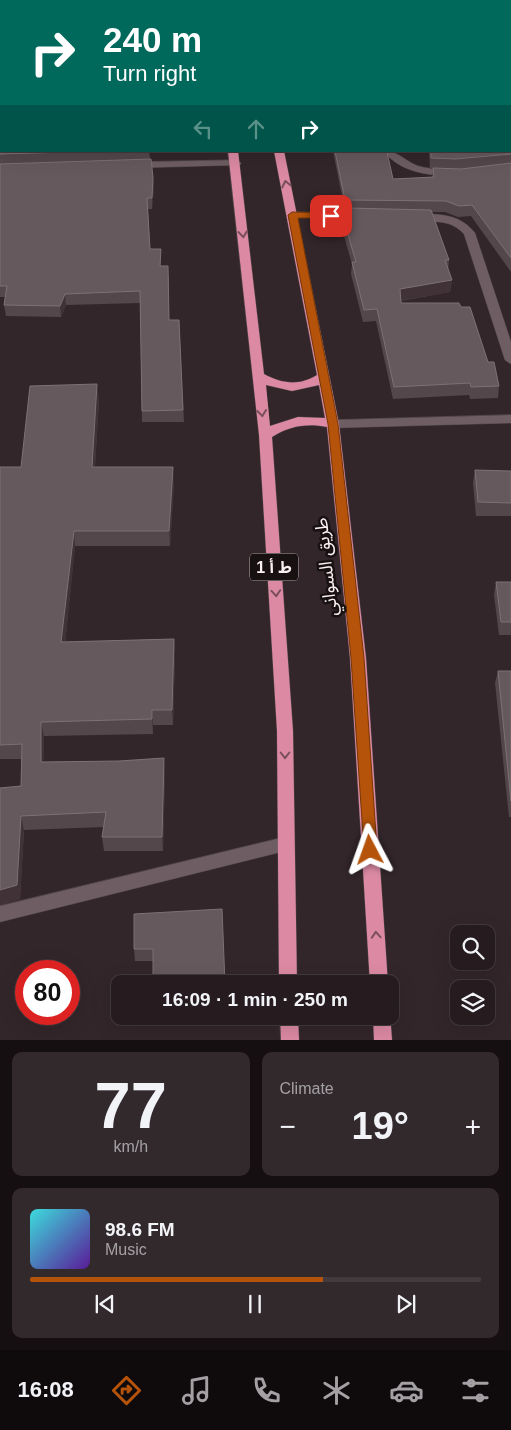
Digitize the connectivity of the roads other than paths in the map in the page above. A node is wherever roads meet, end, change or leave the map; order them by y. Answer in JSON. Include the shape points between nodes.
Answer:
{"nodes":[{"id":1,"x":280,"y":152,"type":"edge"},
{"id":2,"x":389,"y":152,"type":"edge"},
{"id":3,"x":235,"y":157,"type":"edge"},
{"id":4,"x":122,"y":166,"type":"edge"},
{"id":5,"x":458,"y":172,"type":"edge"},
{"id":6,"x":292,"y":215,"type":"junction"},
{"id":7,"x":378,"y":216,"type":"edge"},
{"id":8,"x":407,"y":217,"type":"edge"},
{"id":9,"x":511,"y":360,"type":"edge"},
{"id":10,"x":258,"y":376,"type":"junction"},
{"id":11,"x":325,"y":376,"type":"junction"},
{"id":12,"x":511,"y":419,"type":"edge"},
{"id":13,"x":333,"y":424,"type":"junction"},
{"id":14,"x":265,"y":435,"type":"junction"},
{"id":15,"x":285,"y":844,"type":"junction"},
{"id":16,"x":0,"y":914,"type":"edge"},
{"id":17,"x":288,"y":975,"type":"edge"},
{"id":18,"x":379,"y":975,"type":"edge"},
{"id":19,"x":289,"y":1025,"type":"edge"},
{"id":20,"x":382,"y":1025,"type":"edge"},
{"id":21,"x":290,"y":1040,"type":"edge"},
{"id":22,"x":383,"y":1040,"type":"edge"}],
"edges":[{"from":6,"to":1,"type":"highway","name":"طريق السواني","one_way":true},
{"from":2,"to":5,"type":"street","via":[[404,165],[416,170]]},
{"from":3,"to":4,"type":"street"},
{"from":3,"to":10,"type":"highway","number":"ط أ 1","one_way":true},
{"from":6,"to":7,"type":"street"},
{"from":6,"to":11,"type":"highway","name":"طريق السواني"},
{"from":8,"to":9,"type":"street","via":[[445,217],[462,224],[469,233]]},
{"from":10,"to":11,"type":"highway","via":[[278,386],[292,387],[316,382]]},
{"from":10,"to":14,"type":"highway","number":"ط أ 1","one_way":true},
{"from":11,"to":13,"type":"highway","name":"طريق السواني"},
{"from":12,"to":13,"type":"street"},
{"from":13,"to":14,"type":"highway","via":[[308,420],[274,429]]},
{"from":18,"to":13,"type":"highway","name":"طريق السواني","one_way":true,"via":[[358,658]]},
{"from":14,"to":15,"type":"highway","number":"ط أ 1","one_way":true,"via":[[285,731]]},
{"from":15,"to":16,"type":"street"},
{"from":15,"to":17,"type":"highway","number":"ط أ 1"},
{"from":19,"to":21,"type":"highway"},
{"from":20,"to":22,"type":"highway"}]}
